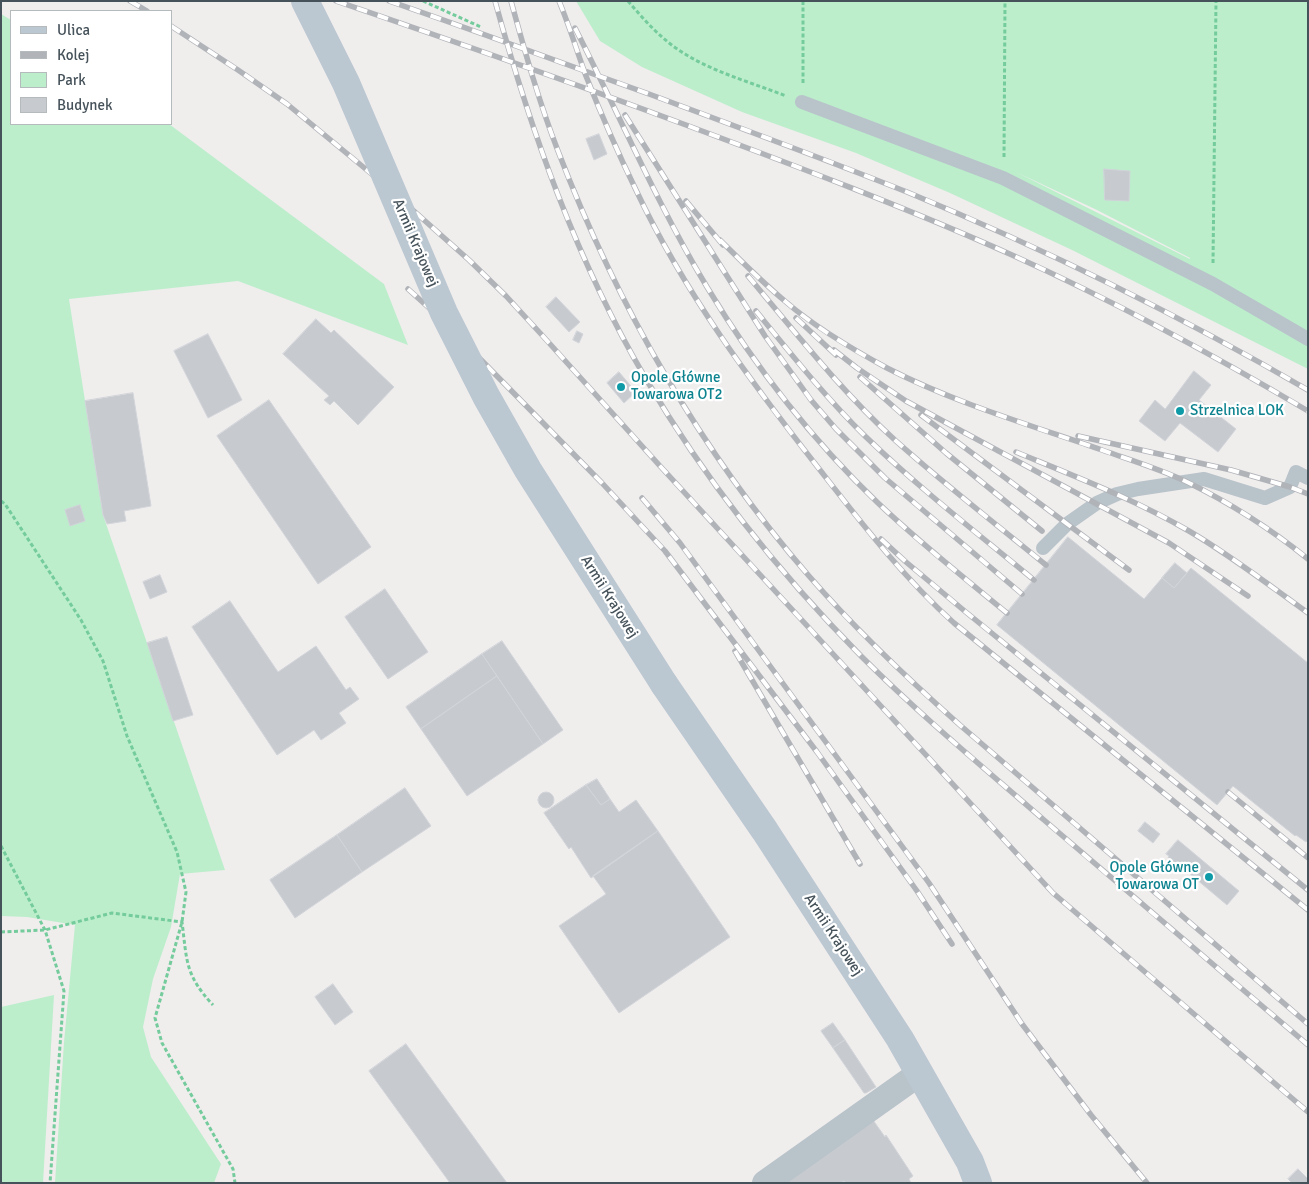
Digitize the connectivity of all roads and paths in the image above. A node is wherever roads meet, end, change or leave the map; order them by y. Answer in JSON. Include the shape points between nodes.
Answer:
{"nodes":[{"id":1,"x":305,"y":1,"type":"edge"},
{"id":2,"x":423,"y":1,"type":"edge"},
{"id":3,"x":628,"y":1,"type":"edge"},
{"id":4,"x":804,"y":1,"type":"edge"},
{"id":5,"x":1005,"y":1,"type":"edge"},
{"id":6,"x":1216,"y":1,"type":"edge"},
{"id":7,"x":481,"y":27,"type":"dead end"},
{"id":8,"x":802,"y":102,"type":"junction"},
{"id":9,"x":1004,"y":178,"type":"junction"},
{"id":10,"x":1213,"y":284,"type":"junction"},
{"id":11,"x":1308,"y":339,"type":"edge"},
{"id":12,"x":1308,"y":478,"type":"edge"},
{"id":13,"x":1,"y":501,"type":"edge"},
{"id":14,"x":1043,"y":548,"type":"dead end"},
{"id":15,"x":1,"y":846,"type":"edge"},
{"id":16,"x":182,"y":922,"type":"junction"},
{"id":17,"x":46,"y":930,"type":"junction"},
{"id":18,"x":1,"y":932,"type":"edge"},
{"id":19,"x":213,"y":1005,"type":"dead end"},
{"id":20,"x":920,"y":1073,"type":"junction"},
{"id":21,"x":974,"y":1172,"type":"edge"},
{"id":22,"x":50,"y":1183,"type":"edge"},
{"id":23,"x":235,"y":1183,"type":"edge"},
{"id":24,"x":765,"y":1183,"type":"edge"},
{"id":25,"x":990,"y":1183,"type":"edge"}],
"edges":[{"from":1,"to":20,"type":"main road","name":"Armii Krajowej","bridge":true,"via":[[346,83],[444,313],[528,470],[664,684],[765,831]]},
{"from":2,"to":7,"type":"path"},
{"from":3,"to":8,"type":"path","via":[[654,30],[685,54]]},
{"from":4,"to":8,"type":"path"},
{"from":5,"to":9,"type":"path"},
{"from":6,"to":10,"type":"path"},
{"from":8,"to":9,"type":"lane"},
{"from":9,"to":10,"type":"lane"},
{"from":10,"to":11,"type":"lane"},
{"from":12,"to":14,"type":"lane","via":[[1296,472],[1290,487],[1265,498],[1204,479],[1138,488],[1097,503],[1067,524]]},
{"from":13,"to":16,"type":"path","via":[[80,620],[103,661],[127,736],[177,852],[186,892]]},
{"from":15,"to":17,"type":"path"},
{"from":16,"to":17,"type":"path","via":[[112,913]]},
{"from":16,"to":19,"type":"path","via":[[187,968],[198,989]]},
{"from":16,"to":23,"type":"path","via":[[156,1018],[162,1042],[233,1169]]},
{"from":17,"to":18,"type":"path"},
{"from":17,"to":22,"type":"path","via":[[64,992]]},
{"from":20,"to":21,"type":"main road","name":"Armii Krajowej"},
{"from":20,"to":24,"type":"street"},
{"from":21,"to":25,"type":"main road","name":"Armii Krajowej"}]}
